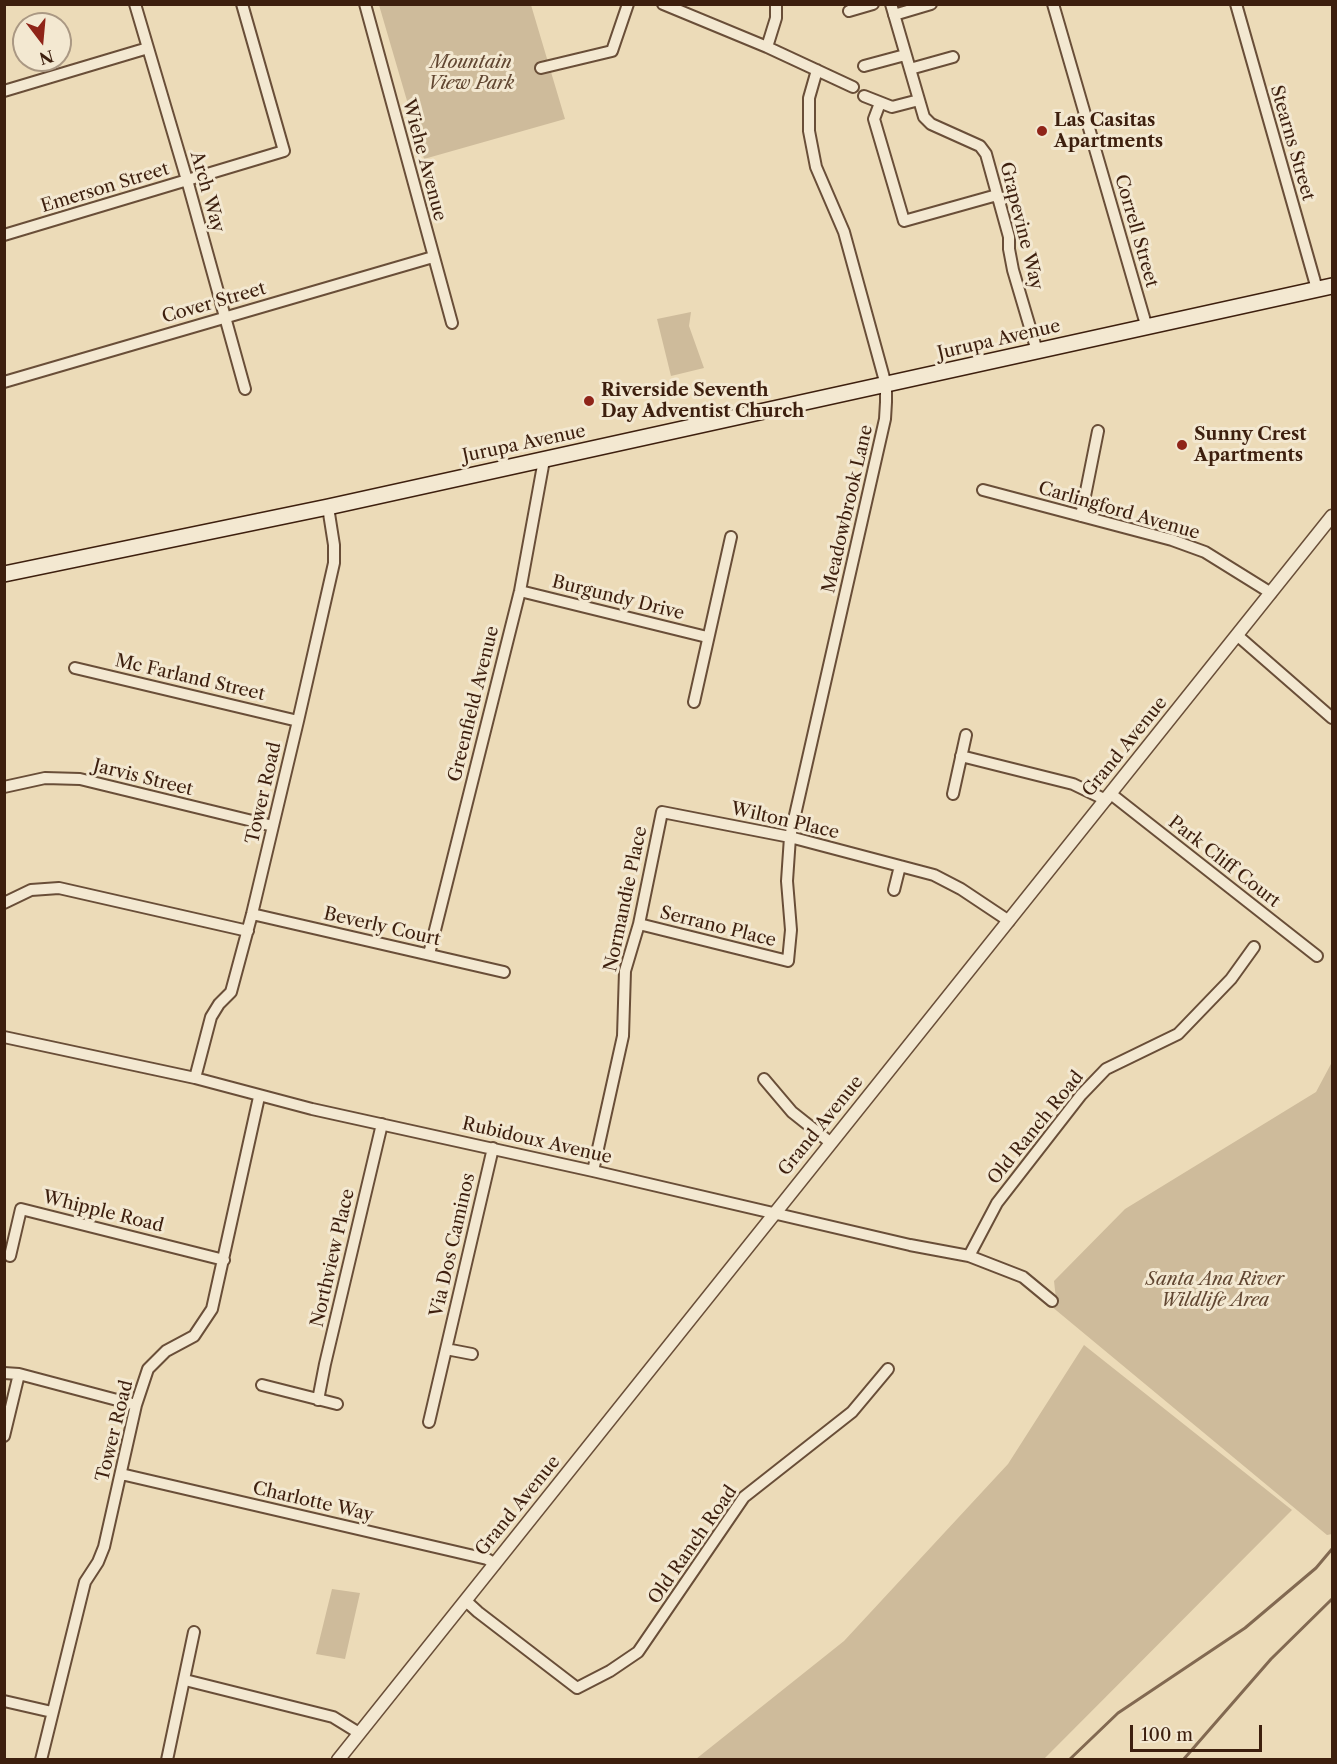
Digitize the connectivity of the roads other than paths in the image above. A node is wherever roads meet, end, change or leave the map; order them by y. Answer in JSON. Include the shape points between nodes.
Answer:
{"nodes":[{"id":1,"x":135,"y":4,"type":"edge"},
{"id":2,"x":242,"y":4,"type":"edge"},
{"id":3,"x":365,"y":4,"type":"edge"},
{"id":4,"x":628,"y":4,"type":"edge"},
{"id":5,"x":663,"y":4,"type":"edge"},
{"id":6,"x":776,"y":4,"type":"edge"},
{"id":7,"x":873,"y":4,"type":"edge"},
{"id":8,"x":931,"y":4,"type":"edge"},
{"id":9,"x":1053,"y":4,"type":"edge"},
{"id":10,"x":1236,"y":4,"type":"edge"},
{"id":11,"x":892,"y":10,"type":"edge"},
{"id":12,"x":849,"y":11,"type":"dead end"},
{"id":13,"x":766,"y":47,"type":"junction"},
{"id":14,"x":148,"y":48,"type":"junction"},
{"id":15,"x":905,"y":54,"type":"junction"},
{"id":16,"x":953,"y":57,"type":"dead end"},
{"id":17,"x":864,"y":66,"type":"dead end"},
{"id":18,"x":541,"y":68,"type":"dead end"},
{"id":19,"x":910,"y":69,"type":"junction"},
{"id":20,"x":817,"y":70,"type":"junction"},
{"id":21,"x":853,"y":87,"type":"dead end"},
{"id":22,"x":4,"y":91,"type":"edge"},
{"id":23,"x":864,"y":96,"type":"dead end"},
{"id":24,"x":919,"y":100,"type":"junction"},
{"id":25,"x":880,"y":103,"type":"junction"},
{"id":26,"x":188,"y":180,"type":"junction"},
{"id":27,"x":997,"y":195,"type":"junction"},
{"id":28,"x":4,"y":235,"type":"edge"},
{"id":29,"x":433,"y":257,"type":"junction"},
{"id":30,"x":1332,"y":286,"type":"edge"},
{"id":31,"x":1317,"y":290,"type":"junction"},
{"id":32,"x":225,"y":317,"type":"junction"},
{"id":33,"x":452,"y":323,"type":"dead end"},
{"id":34,"x":1147,"y":328,"type":"junction"},
{"id":35,"x":1037,"y":351,"type":"junction"},
{"id":36,"x":4,"y":382,"type":"edge"},
{"id":37,"x":886,"y":385,"type":"junction"},
{"id":38,"x":245,"y":389,"type":"dead end"},
{"id":39,"x":1098,"y":431,"type":"dead end"},
{"id":40,"x":544,"y":460,"type":"junction"},
{"id":41,"x":983,"y":490,"type":"dead end"},
{"id":42,"x":328,"y":507,"type":"junction"},
{"id":43,"x":1081,"y":516,"type":"junction"},
{"id":44,"x":1332,"y":516,"type":"edge"},
{"id":45,"x":731,"y":537,"type":"dead end"},
{"id":46,"x":4,"y":574,"type":"edge"},
{"id":47,"x":520,"y":591,"type":"junction"},
{"id":48,"x":1271,"y":593,"type":"junction"},
{"id":49,"x":1238,"y":636,"type":"junction"},
{"id":50,"x":707,"y":637,"type":"junction"},
{"id":51,"x":75,"y":668,"type":"dead end"},
{"id":52,"x":694,"y":702,"type":"dead end"},
{"id":53,"x":1331,"y":712,"type":"edge"},
{"id":54,"x":298,"y":721,"type":"junction"},
{"id":55,"x":966,"y":735,"type":"dead end"},
{"id":56,"x":961,"y":756,"type":"junction"},
{"id":57,"x":4,"y":787,"type":"edge"},
{"id":58,"x":953,"y":794,"type":"dead end"},
{"id":59,"x":1108,"y":797,"type":"junction"},
{"id":60,"x":662,"y":812,"type":"joint"},
{"id":61,"x":273,"y":826,"type":"junction"},
{"id":62,"x":790,"y":837,"type":"junction"},
{"id":63,"x":900,"y":866,"type":"junction"},
{"id":64,"x":894,"y":890,"type":"dead end"},
{"id":65,"x":4,"y":903,"type":"edge"},
{"id":66,"x":252,"y":914,"type":"junction"},
{"id":67,"x":1009,"y":921,"type":"junction"},
{"id":68,"x":639,"y":924,"type":"junction"},
{"id":69,"x":248,"y":931,"type":"junction"},
{"id":70,"x":1254,"y":947,"type":"dead end"},
{"id":71,"x":429,"y":954,"type":"junction"},
{"id":72,"x":1317,"y":956,"type":"dead end"},
{"id":73,"x":789,"y":962,"type":"joint"},
{"id":74,"x":504,"y":972,"type":"dead end"},
{"id":75,"x":4,"y":1037,"type":"edge"},
{"id":76,"x":195,"y":1078,"type":"junction"},
{"id":77,"x":764,"y":1078,"type":"dead end"},
{"id":78,"x":259,"y":1096,"type":"junction"},
{"id":79,"x":382,"y":1124,"type":"junction"},
{"id":80,"x":831,"y":1143,"type":"junction"},
{"id":81,"x":493,"y":1148,"type":"junction"},
{"id":82,"x":593,"y":1171,"type":"junction"},
{"id":83,"x":774,"y":1213,"type":"junction"},
{"id":84,"x":10,"y":1256,"type":"dead end"},
{"id":85,"x":969,"y":1256,"type":"junction"},
{"id":86,"x":224,"y":1260,"type":"junction"},
{"id":87,"x":1052,"y":1301,"type":"dead end"},
{"id":88,"x":446,"y":1349,"type":"junction"},
{"id":89,"x":472,"y":1354,"type":"dead end"},
{"id":90,"x":888,"y":1369,"type":"dead end"},
{"id":91,"x":4,"y":1373,"type":"edge"},
{"id":92,"x":19,"y":1374,"type":"junction"},
{"id":93,"x":262,"y":1385,"type":"dead end"},
{"id":94,"x":318,"y":1400,"type":"junction"},
{"id":95,"x":337,"y":1404,"type":"dead end"},
{"id":96,"x":136,"y":1405,"type":"junction"},
{"id":97,"x":429,"y":1422,"type":"dead end"},
{"id":98,"x":4,"y":1436,"type":"edge"},
{"id":99,"x":121,"y":1474,"type":"junction"},
{"id":100,"x":495,"y":1564,"type":"junction"},
{"id":101,"x":466,"y":1601,"type":"junction"},
{"id":102,"x":194,"y":1632,"type":"dead end"},
{"id":103,"x":185,"y":1680,"type":"junction"},
{"id":104,"x":4,"y":1701,"type":"edge"},
{"id":105,"x":52,"y":1712,"type":"junction"},
{"id":106,"x":359,"y":1733,"type":"junction"},
{"id":107,"x":41,"y":1760,"type":"edge"},
{"id":108,"x":167,"y":1760,"type":"edge"},
{"id":109,"x":338,"y":1760,"type":"edge"}],
"edges":[{"from":1,"to":14,"type":"street","name":"Arch Way"},
{"from":2,"to":26,"type":"street","name":"Emerson Street","via":[[284,151]]},
{"from":3,"to":29,"type":"street","name":"Wiehe Avenue"},
{"from":4,"to":18,"type":"street","via":[[612,51]]},
{"from":5,"to":13,"type":"street"},
{"from":6,"to":13,"type":"street","via":[[776,18]]},
{"from":7,"to":12,"type":"street"},
{"from":8,"to":11,"type":"street"},
{"from":9,"to":34,"type":"street","name":"Correll Street"},
{"from":10,"to":31,"type":"street","name":"Stearns Street"},
{"from":11,"to":15,"type":"street","name":"Grapevine Way"},
{"from":13,"to":20,"type":"street"},
{"from":14,"to":22,"type":"street"},
{"from":14,"to":26,"type":"street","name":"Arch Way"},
{"from":15,"to":17,"type":"street"},
{"from":15,"to":19,"type":"street","name":"Grapevine Way"},
{"from":16,"to":19,"type":"street"},
{"from":19,"to":24,"type":"street","name":"Grapevine Way"},
{"from":20,"to":21,"type":"street"},
{"from":20,"to":37,"type":"street","name":"Meadowbrook Lane","via":[[809,98],[808,131],[816,167],[844,232]]},
{"from":23,"to":25,"type":"street"},
{"from":24,"to":25,"type":"street","via":[[892,107]]},
{"from":24,"to":27,"type":"street","name":"Grapevine Way","via":[[924,117],[931,124],[980,146],[986,154]]},
{"from":25,"to":27,"type":"street","via":[[874,119],[904,221]]},
{"from":26,"to":28,"type":"street","name":"Emerson Street"},
{"from":26,"to":32,"type":"street","name":"Arch Way"},
{"from":27,"to":35,"type":"street","name":"Grapevine Way","via":[[1013,270]]},
{"from":29,"to":32,"type":"street","name":"Cover Street"},
{"from":29,"to":33,"type":"street","name":"Wiehe Avenue"},
{"from":30,"to":31,"type":"main road","name":"Jurupa Avenue"},
{"from":31,"to":34,"type":"main road","name":"Jurupa Avenue"},
{"from":32,"to":36,"type":"street","name":"Cover Street"},
{"from":32,"to":38,"type":"street","name":"Arch Way"},
{"from":34,"to":35,"type":"main road","name":"Jurupa Avenue"},
{"from":35,"to":37,"type":"main road","name":"Jurupa Avenue"},
{"from":37,"to":40,"type":"main road","name":"Jurupa Avenue"},
{"from":37,"to":62,"type":"street","name":"Meadowbrook Lane","via":[[885,418]]},
{"from":39,"to":43,"type":"street"},
{"from":40,"to":42,"type":"main road","name":"Jurupa Avenue"},
{"from":40,"to":47,"type":"street","name":"Greenfield Avenue"},
{"from":41,"to":43,"type":"street","name":"Carlingford Avenue"},
{"from":42,"to":46,"type":"main road","name":"Jurupa Avenue"},
{"from":42,"to":54,"type":"street","name":"Tower Road","via":[[334,563]]},
{"from":43,"to":48,"type":"street","name":"Carlingford Avenue","via":[[1205,552]]},
{"from":44,"to":48,"type":"street","name":"Grand Avenue"},
{"from":45,"to":50,"type":"street"},
{"from":47,"to":50,"type":"street","name":"Burgundy Drive"},
{"from":47,"to":71,"type":"street","name":"Greenfield Avenue"},
{"from":48,"to":49,"type":"street","name":"Grand Avenue"},
{"from":49,"to":53,"type":"street"},
{"from":49,"to":59,"type":"street","name":"Grand Avenue"},
{"from":50,"to":52,"type":"street"},
{"from":51,"to":54,"type":"street","name":"Mc Farland Street"},
{"from":54,"to":61,"type":"street","name":"Tower Road"},
{"from":55,"to":56,"type":"street"},
{"from":56,"to":58,"type":"street"},
{"from":56,"to":59,"type":"street","name":"Park Cliff Court","via":[[1073,784]]},
{"from":57,"to":61,"type":"street","name":"Jarvis Street","via":[[45,778],[80,779]]},
{"from":59,"to":67,"type":"street","name":"Grand Avenue"},
{"from":59,"to":72,"type":"street","name":"Park Cliff Court"},
{"from":60,"to":62,"type":"street","name":"Wilton Place"},
{"from":60,"to":68,"type":"street","name":"Normandie Place"},
{"from":61,"to":66,"type":"street","name":"Tower Road"},
{"from":62,"to":63,"type":"street","name":"Wilton Place"},
{"from":62,"to":73,"type":"street","name":"Meadowbrook Lane"},
{"from":63,"to":64,"type":"street"},
{"from":63,"to":67,"type":"street","name":"Wilton Place","via":[[943,879]]},
{"from":65,"to":69,"type":"street","via":[[31,890],[59,888]]},
{"from":66,"to":69,"type":"street","name":"Tower Road"},
{"from":66,"to":71,"type":"street","name":"Beverly Court"},
{"from":67,"to":80,"type":"street","name":"Grand Avenue"},
{"from":68,"to":73,"type":"street","name":"Serrano Place"},
{"from":68,"to":82,"type":"street","name":"Normandie Place","via":[[625,971],[623,1036]]},
{"from":69,"to":76,"type":"street","name":"Tower Road","via":[[231,992],[211,1017]]},
{"from":70,"to":85,"type":"street","name":"Old Ranch Road","via":[[1231,979],[1178,1034],[1106,1069],[1082,1095],[998,1203]]},
{"from":71,"to":74,"type":"street","name":"Beverly Court"},
{"from":75,"to":76,"type":"street","name":"Rubidoux Avenue"},
{"from":76,"to":78,"type":"street","name":"Rubidoux Avenue"},
{"from":77,"to":80,"type":"street","via":[[792,1112]]},
{"from":78,"to":79,"type":"street","name":"Rubidoux Avenue"},
{"from":78,"to":86,"type":"street","name":"Tower Road"},
{"from":79,"to":81,"type":"street","name":"Rubidoux Avenue"},
{"from":79,"to":94,"type":"street","name":"Northview Place"},
{"from":80,"to":83,"type":"street","name":"Grand Avenue"},
{"from":81,"to":82,"type":"street","name":"Rubidoux Avenue"},
{"from":81,"to":88,"type":"street","name":"Via Dos Caminos"},
{"from":82,"to":83,"type":"street","name":"Rubidoux Avenue"},
{"from":83,"to":85,"type":"street","name":"Rubidoux Avenue"},
{"from":83,"to":100,"type":"street","name":"Grand Avenue"},
{"from":84,"to":86,"type":"street","name":"Whipple Road","via":[[21,1209]]},
{"from":85,"to":87,"type":"street","name":"Rubidoux Avenue","via":[[1023,1276]]},
{"from":86,"to":96,"type":"street","name":"Tower Road","via":[[212,1309],[194,1336],[166,1351],[148,1369]]},
{"from":88,"to":89,"type":"street"},
{"from":88,"to":97,"type":"street","name":"Via Dos Caminos"},
{"from":90,"to":101,"type":"street","name":"Old Ranch Road","via":[[852,1412],[744,1497],[638,1652],[610,1671],[577,1688]]},
{"from":91,"to":92,"type":"street"},
{"from":92,"to":96,"type":"street"},
{"from":92,"to":98,"type":"street"},
{"from":93,"to":94,"type":"street"},
{"from":94,"to":95,"type":"street"},
{"from":96,"to":99,"type":"street","name":"Tower Road"},
{"from":99,"to":100,"type":"street","name":"Charlotte Way"},
{"from":99,"to":105,"type":"street","name":"Tower Road","via":[[104,1547],[85,1582]]},
{"from":100,"to":101,"type":"street","name":"Grand Avenue"},
{"from":101,"to":106,"type":"street","name":"Grand Avenue"},
{"from":102,"to":103,"type":"street"},
{"from":103,"to":106,"type":"street","via":[[333,1717]]},
{"from":103,"to":108,"type":"street"},
{"from":104,"to":105,"type":"street"},
{"from":105,"to":107,"type":"street","name":"Tower Road"},
{"from":106,"to":109,"type":"street","name":"Grand Avenue"}]}
